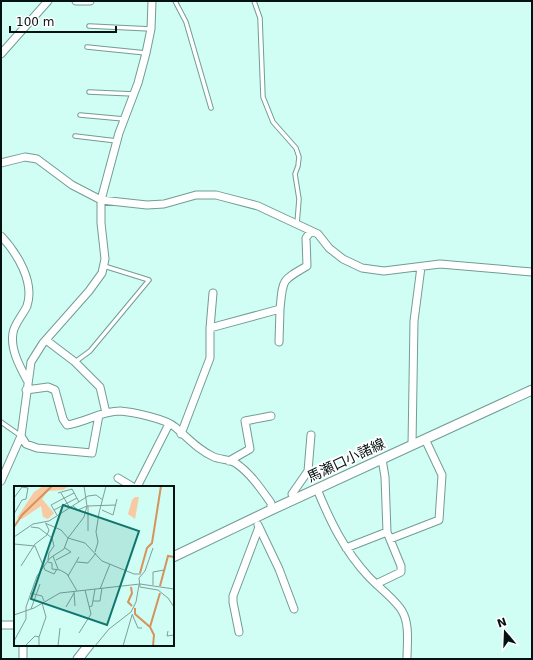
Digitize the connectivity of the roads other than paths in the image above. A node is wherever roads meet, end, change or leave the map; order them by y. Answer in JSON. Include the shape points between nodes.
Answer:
{"nodes":[{"id":1,"x":76,"y":1,"type":"edge"},
{"id":2,"x":90,"y":1,"type":"edge"},
{"id":3,"x":152,"y":1,"type":"edge"},
{"id":4,"x":175,"y":1,"type":"edge"},
{"id":5,"x":254,"y":1,"type":"edge"},
{"id":6,"x":45,"y":2,"type":"edge"},
{"id":7,"x":89,"y":26,"type":"dead end"},
{"id":8,"x":151,"y":29,"type":"junction"},
{"id":9,"x":87,"y":47,"type":"dead end"},
{"id":10,"x":146,"y":53,"type":"junction"},
{"id":11,"x":1,"y":54,"type":"edge"},
{"id":12,"x":89,"y":92,"type":"dead end"},
{"id":13,"x":134,"y":94,"type":"junction"},
{"id":14,"x":211,"y":108,"type":"dead end"},
{"id":15,"x":80,"y":115,"type":"dead end"},
{"id":16,"x":124,"y":119,"type":"junction"},
{"id":17,"x":75,"y":136,"type":"dead end"},
{"id":18,"x":117,"y":141,"type":"junction"},
{"id":19,"x":1,"y":163,"type":"edge"},
{"id":20,"x":101,"y":200,"type":"junction"},
{"id":21,"x":297,"y":224,"type":"junction"},
{"id":22,"x":311,"y":231,"type":"junction"},
{"id":23,"x":1,"y":236,"type":"edge"},
{"id":24,"x":104,"y":266,"type":"junction"},
{"id":25,"x":421,"y":267,"type":"junction"},
{"id":26,"x":532,"y":272,"type":"edge"},
{"id":27,"x":213,"y":293,"type":"dead end"},
{"id":28,"x":280,"y":309,"type":"junction"},
{"id":29,"x":210,"y":328,"type":"junction"},
{"id":30,"x":46,"y":340,"type":"junction"},
{"id":31,"x":279,"y":342,"type":"dead end"},
{"id":32,"x":74,"y":362,"type":"junction"},
{"id":33,"x":27,"y":380,"type":"junction"},
{"id":34,"x":26,"y":390,"type":"junction"},
{"id":35,"x":532,"y":390,"type":"edge"},
{"id":36,"x":103,"y":414,"type":"junction"},
{"id":37,"x":271,"y":416,"type":"dead end"},
{"id":38,"x":1,"y":422,"type":"edge"},
{"id":39,"x":169,"y":424,"type":"junction"},
{"id":40,"x":181,"y":434,"type":"junction"},
{"id":41,"x":311,"y":435,"type":"dead end"},
{"id":42,"x":21,"y":436,"type":"junction"},
{"id":43,"x":425,"y":439,"type":"junction"},
{"id":44,"x":412,"y":445,"type":"junction"},
{"id":45,"x":382,"y":459,"type":"junction"},
{"id":46,"x":229,"y":461,"type":"junction"},
{"id":47,"x":118,"y":478,"type":"dead end"},
{"id":48,"x":1,"y":481,"type":"edge"},
{"id":49,"x":131,"y":486,"type":"edge"},
{"id":50,"x":138,"y":486,"type":"edge"},
{"id":51,"x":317,"y":489,"type":"junction"},
{"id":52,"x":294,"y":499,"type":"junction"},
{"id":53,"x":271,"y":510,"type":"junction"},
{"id":54,"x":255,"y":518,"type":"junction"},
{"id":55,"x":259,"y":526,"type":"junction"},
{"id":56,"x":389,"y":536,"type":"junction"},
{"id":57,"x":346,"y":548,"type":"junction"},
{"id":58,"x":174,"y":557,"type":"edge"},
{"id":59,"x":376,"y":584,"type":"junction"},
{"id":60,"x":294,"y":609,"type":"dead end"},
{"id":61,"x":1,"y":625,"type":"edge"},
{"id":62,"x":14,"y":625,"type":"edge"},
{"id":63,"x":239,"y":632,"type":"dead end"},
{"id":64,"x":23,"y":646,"type":"edge"},
{"id":65,"x":88,"y":646,"type":"edge"},
{"id":66,"x":23,"y":659,"type":"edge"},
{"id":67,"x":78,"y":659,"type":"edge"},
{"id":68,"x":408,"y":659,"type":"edge"}],
"edges":[{"from":1,"to":2,"type":"street"},
{"from":3,"to":8,"type":"street"},
{"from":4,"to":14,"type":"lane","via":[[186,22]]},
{"from":5,"to":21,"type":"lane","via":[[260,18],[263,97],[273,122],[296,148],[299,157],[295,174],[299,199]]},
{"from":6,"to":11,"type":"street"},
{"from":7,"to":8,"type":"lane"},
{"from":8,"to":10,"type":"street"},
{"from":9,"to":10,"type":"lane"},
{"from":10,"to":13,"type":"street"},
{"from":12,"to":13,"type":"lane"},
{"from":13,"to":16,"type":"street"},
{"from":15,"to":16,"type":"lane"},
{"from":16,"to":18,"type":"street"},
{"from":17,"to":18,"type":"lane"},
{"from":18,"to":20,"type":"street"},
{"from":19,"to":20,"type":"street","via":[[26,156],[37,159],[72,185]]},
{"from":20,"to":21,"type":"street","via":[[146,205],[164,204],[196,195],[216,195],[258,206]]},
{"from":20,"to":24,"type":"street"},
{"from":21,"to":22,"type":"street"},
{"from":22,"to":25,"type":"street","via":[[318,234],[329,248],[343,259],[362,268],[384,271]]},
{"from":22,"to":28,"type":"street","via":[[306,238],[307,266],[287,278],[282,286]]},
{"from":23,"to":33,"type":"street","via":[[28,278],[27,305],[13,332],[13,344],[19,365]]},
{"from":24,"to":30,"type":"street","via":[[89,291]]},
{"from":24,"to":32,"type":"lane","via":[[149,280],[90,351]]},
{"from":25,"to":26,"type":"street","via":[[440,264],[463,265]]},
{"from":25,"to":44,"type":"street","via":[[414,321]]},
{"from":27,"to":29,"type":"street"},
{"from":28,"to":29,"type":"street"},
{"from":28,"to":31,"type":"street"},
{"from":29,"to":40,"type":"street","via":[[210,358]]},
{"from":30,"to":32,"type":"street"},
{"from":30,"to":33,"type":"street","via":[[31,362]]},
{"from":32,"to":36,"type":"street","via":[[100,387]]},
{"from":33,"to":34,"type":"street"},
{"from":34,"to":36,"type":"street","via":[[48,387],[55,390],[63,419],[68,425]]},
{"from":34,"to":42,"type":"street"},
{"from":35,"to":43,"type":"main road","name":"馬瀬口小諸線"},
{"from":36,"to":39,"type":"street","via":[[121,411]]},
{"from":36,"to":42,"type":"street","via":[[92,453],[37,448],[26,444]]},
{"from":37,"to":46,"type":"street","via":[[245,421],[250,449]]},
{"from":38,"to":42,"type":"lane"},
{"from":39,"to":40,"type":"street"},
{"from":39,"to":50,"type":"street"},
{"from":40,"to":46,"type":"street","via":[[210,454]]},
{"from":41,"to":52,"type":"street","via":[[308,471],[292,494]]},
{"from":42,"to":48,"type":"street"},
{"from":43,"to":44,"type":"main road","name":"馬瀬口小諸線"},
{"from":43,"to":56,"type":"street","via":[[442,475],[439,520]]},
{"from":44,"to":45,"type":"main road","name":"馬瀬口小諸線"},
{"from":45,"to":51,"type":"main road","name":"馬瀬口小諸線"},
{"from":45,"to":56,"type":"street"},
{"from":46,"to":53,"type":"street","via":[[236,463],[254,481],[271,503]]},
{"from":47,"to":49,"type":"street"},
{"from":51,"to":52,"type":"main road","name":"馬瀬口小諸線"},
{"from":51,"to":57,"type":"street","via":[[329,518]]},
{"from":52,"to":53,"type":"main road","name":"馬瀬口小諸線"},
{"from":53,"to":54,"type":"main road","name":"馬瀬口小諸線"},
{"from":54,"to":55,"type":"street"},
{"from":54,"to":58,"type":"main road","name":"馬瀬口小諸線"},
{"from":55,"to":60,"type":"street"},
{"from":55,"to":63,"type":"street","via":[[233,596]]},
{"from":56,"to":57,"type":"street"},
{"from":56,"to":59,"type":"street","via":[[401,572]]},
{"from":57,"to":59,"type":"street"},
{"from":59,"to":68,"type":"street","via":[[402,610],[407,622]]},
{"from":61,"to":62,"type":"street"},
{"from":64,"to":66,"type":"street"},
{"from":65,"to":67,"type":"main road"}]}
